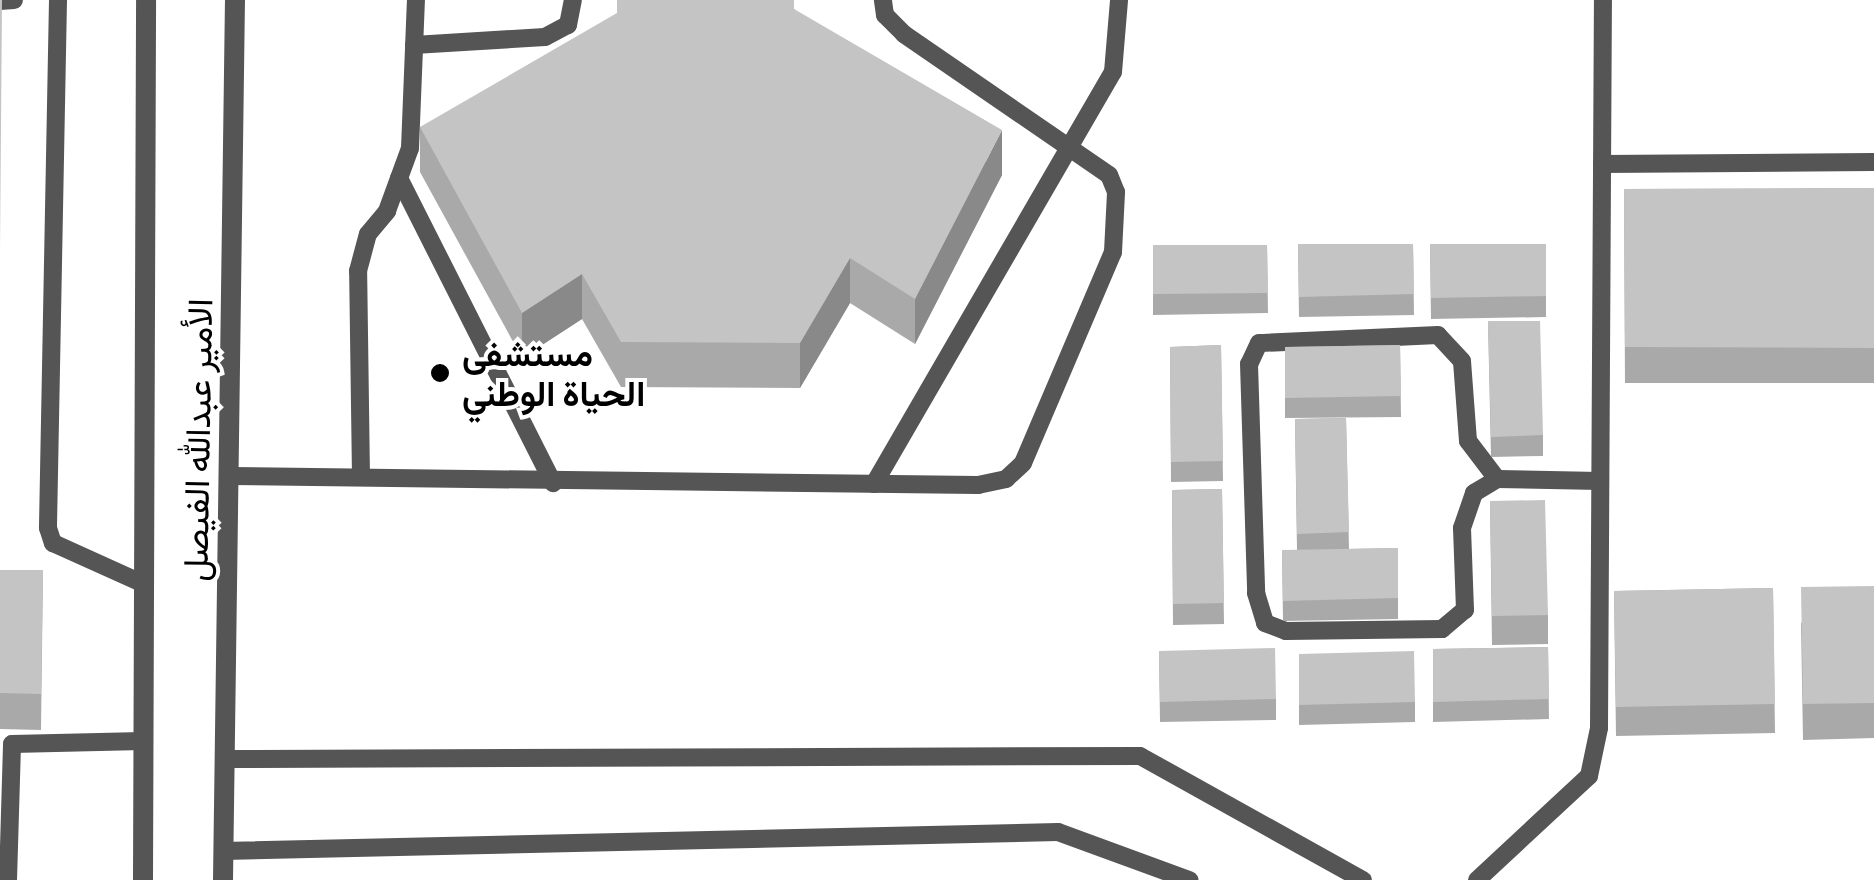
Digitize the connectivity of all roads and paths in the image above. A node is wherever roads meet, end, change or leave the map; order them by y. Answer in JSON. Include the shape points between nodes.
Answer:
{"nodes":[{"id":1,"x":14,"y":0,"type":"edge"},
{"id":2,"x":58,"y":0,"type":"edge"},
{"id":3,"x":146,"y":0,"type":"edge"},
{"id":4,"x":236,"y":0,"type":"edge"},
{"id":5,"x":416,"y":0,"type":"edge"},
{"id":6,"x":572,"y":0,"type":"edge"},
{"id":7,"x":883,"y":0,"type":"edge"},
{"id":8,"x":1120,"y":0,"type":"edge"},
{"id":9,"x":1603,"y":0,"type":"edge"},
{"id":10,"x":0,"y":1,"type":"edge"},
{"id":11,"x":414,"y":46,"type":"junction"},
{"id":12,"x":1070,"y":147,"type":"junction"},
{"id":13,"x":1874,"y":162,"type":"edge"},
{"id":14,"x":1602,"y":164,"type":"junction"},
{"id":15,"x":399,"y":178,"type":"junction"},
{"id":16,"x":228,"y":476,"type":"junction"},
{"id":17,"x":361,"y":478,"type":"junction"},
{"id":18,"x":1497,"y":479,"type":"junction"},
{"id":19,"x":1600,"y":480,"type":"junction"},
{"id":20,"x":553,"y":483,"type":"junction"},
{"id":21,"x":874,"y":484,"type":"junction"},
{"id":22,"x":144,"y":584,"type":"junction"},
{"id":23,"x":143,"y":741,"type":"junction"},
{"id":24,"x":6,"y":744,"type":"edge"},
{"id":25,"x":224,"y":759,"type":"junction"},
{"id":26,"x":223,"y":851,"type":"junction"},
{"id":27,"x":8,"y":880,"type":"edge"},
{"id":28,"x":143,"y":880,"type":"edge"},
{"id":29,"x":223,"y":880,"type":"edge"},
{"id":30,"x":1189,"y":880,"type":"edge"},
{"id":31,"x":1363,"y":880,"type":"edge"},
{"id":32,"x":1477,"y":880,"type":"edge"}],
"edges":[{"from":1,"to":10,"type":"lane"},
{"from":2,"to":22,"type":"lane","via":[[48,528],[53,543]]},
{"from":3,"to":22,"type":"street","name":"الأمير عبدالله الفيصل"},
{"from":4,"to":16,"type":"street","name":"الأمير عبدالله الفيصل"},
{"from":5,"to":11,"type":"lane"},
{"from":6,"to":11,"type":"lane","via":[[568,24],[546,37]]},
{"from":7,"to":12,"type":"lane","via":[[886,15],[904,34]]},
{"from":8,"to":12,"type":"lane","via":[[1113,72]]},
{"from":9,"to":14,"type":"lane"},
{"from":11,"to":15,"type":"lane","via":[[410,148]]},
{"from":12,"to":21,"type":"lane"},
{"from":12,"to":21,"type":"lane","via":[[1109,175],[1118,220],[1113,252],[1024,463],[1006,479],[978,486]]},
{"from":13,"to":14,"type":"lane"},
{"from":14,"to":19,"type":"lane"},
{"from":15,"to":17,"type":"lane","via":[[387,211],[368,234],[358,271]]},
{"from":15,"to":20,"type":"lane"},
{"from":16,"to":17,"type":"lane"},
{"from":16,"to":25,"type":"street","name":"الأمير عبدالله الفيصل"},
{"from":17,"to":20,"type":"lane"},
{"from":18,"to":18,"type":"lane","via":[[1465,508],[1465,610],[1456,623],[1442,630],[1286,631],[1265,623],[1256,593],[1249,364],[1258,343],[1438,335],[1462,360],[1468,441]]},
{"from":18,"to":19,"type":"lane"},
{"from":19,"to":32,"type":"lane","via":[[1598,728],[1589,776]]},
{"from":20,"to":21,"type":"lane"},
{"from":22,"to":23,"type":"street","name":"الأمير عبدالله الفيصل"},
{"from":23,"to":24,"type":"lane"},
{"from":23,"to":28,"type":"street","name":"الأمير عبدالله الفيصل"},
{"from":24,"to":27,"type":"lane"},
{"from":25,"to":26,"type":"street","name":"الأمير عبدالله الفيصل"},
{"from":25,"to":31,"type":"lane","via":[[1140,756]]},
{"from":26,"to":29,"type":"street","name":"الأمير عبدالله الفيصل"},
{"from":26,"to":30,"type":"lane","via":[[1058,832]]}]}
